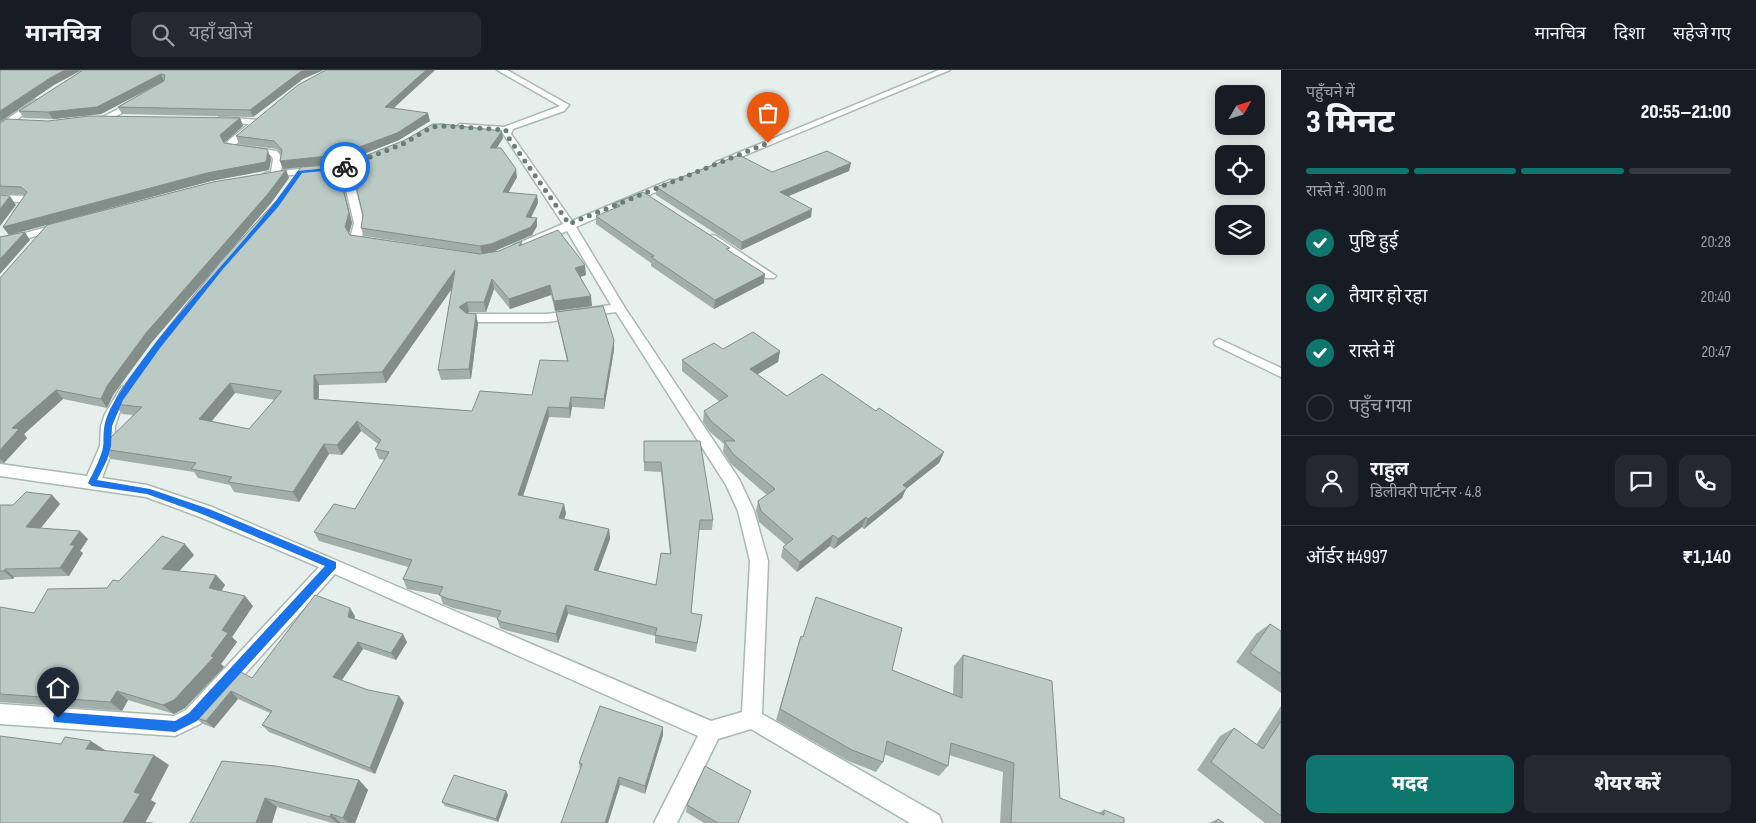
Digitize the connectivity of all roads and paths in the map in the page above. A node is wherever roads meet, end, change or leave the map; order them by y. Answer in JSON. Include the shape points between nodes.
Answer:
{"nodes":[{"id":1,"x":501,"y":70,"type":"edge"},
{"id":2,"x":946,"y":70,"type":"edge"},
{"id":3,"x":146,"y":96,"type":"edge"},
{"id":4,"x":44,"y":98,"type":"edge"},
{"id":5,"x":0,"y":119,"type":"edge"},
{"id":6,"x":120,"y":120,"type":"edge"},
{"id":7,"x":209,"y":120,"type":"edge"},
{"id":8,"x":11,"y":121,"type":"junction"},
{"id":9,"x":27,"y":123,"type":"edge"},
{"id":10,"x":446,"y":126,"type":"edge"},
{"id":11,"x":0,"y":128,"type":"edge"},
{"id":12,"x":506,"y":130,"type":"junction"},
{"id":13,"x":361,"y":162,"type":"edge"},
{"id":14,"x":708,"y":168,"type":"edge"},
{"id":15,"x":330,"y":169,"type":"edge"},
{"id":16,"x":300,"y":172,"type":"junction"},
{"id":17,"x":276,"y":174,"type":"junction"},
{"id":18,"x":258,"y":176,"type":"edge"},
{"id":19,"x":680,"y":179,"type":"edge"},
{"id":20,"x":290,"y":185,"type":"edge"},
{"id":21,"x":644,"y":194,"type":"junction"},
{"id":22,"x":0,"y":198,"type":"edge"},
{"id":23,"x":659,"y":204,"type":"edge"},
{"id":24,"x":569,"y":224,"type":"junction"},
{"id":25,"x":67,"y":225,"type":"edge"},
{"id":26,"x":5,"y":230,"type":"edge"},
{"id":27,"x":48,"y":230,"type":"junction"},
{"id":28,"x":699,"y":230,"type":"edge"},
{"id":29,"x":0,"y":243,"type":"edge"},
{"id":30,"x":36,"y":244,"type":"edge"},
{"id":31,"x":380,"y":245,"type":"edge"},
{"id":32,"x":504,"y":253,"type":"edge"},
{"id":33,"x":770,"y":276,"type":"dead end"},
{"id":34,"x":619,"y":308,"type":"junction"},
{"id":35,"x":470,"y":318,"type":"edge"},
{"id":36,"x":1219,"y":344,"type":"dead end"},
{"id":37,"x":1281,"y":373,"type":"edge"},
{"id":38,"x":136,"y":376,"type":"edge"},
{"id":39,"x":0,"y":470,"type":"edge"},
{"id":40,"x":92,"y":483,"type":"junction"},
{"id":41,"x":332,"y":565,"type":"junction"},
{"id":42,"x":0,"y":714,"type":"edge"},
{"id":43,"x":752,"y":719,"type":"junction"},
{"id":44,"x":711,"y":731,"type":"junction"},
{"id":45,"x":665,"y":823,"type":"edge"},
{"id":46,"x":932,"y":823,"type":"edge"}],
"edges":[{"from":1,"to":12,"type":"street","via":[[565,106]]},
{"from":2,"to":14,"type":"street"},
{"from":3,"to":6,"type":"street","via":[[98,119]]},
{"from":4,"to":8,"type":"street"},
{"from":5,"to":8,"type":"street"},
{"from":7,"to":17,"type":"street","via":[[260,120],[230,147],[274,153],[278,159]]},
{"from":8,"to":9,"type":"street"},
{"from":8,"to":11,"type":"street"},
{"from":10,"to":12,"type":"street"},
{"from":12,"to":24,"type":"street"},
{"from":13,"to":31,"type":"street","via":[[351,190],[359,223],[356,239]]},
{"from":15,"to":16,"type":"street"},
{"from":16,"to":17,"type":"street"},
{"from":16,"to":20,"type":"street"},
{"from":17,"to":18,"type":"street"},
{"from":19,"to":21,"type":"street"},
{"from":21,"to":23,"type":"street"},
{"from":21,"to":24,"type":"street"},
{"from":22,"to":26,"type":"street","via":[[26,200]]},
{"from":24,"to":32,"type":"street"},
{"from":24,"to":34,"type":"street"},
{"from":25,"to":27,"type":"street"},
{"from":27,"to":29,"type":"street"},
{"from":27,"to":30,"type":"street"},
{"from":28,"to":33,"type":"street"},
{"from":34,"to":35,"type":"street","via":[[547,318]]},
{"from":34,"to":43,"type":"street","via":[[733,483],[746,511],[760,561]]},
{"from":36,"to":37,"type":"lane"},
{"from":38,"to":40,"type":"street","via":[[112,414],[103,460]]},
{"from":39,"to":40,"type":"street"},
{"from":40,"to":41,"type":"street","via":[[147,491]]},
{"from":41,"to":42,"type":"street","via":[[184,723],[175,726]]},
{"from":41,"to":44,"type":"street"},
{"from":43,"to":44,"type":"street"},
{"from":43,"to":46,"type":"street"},
{"from":44,"to":45,"type":"street"}]}
